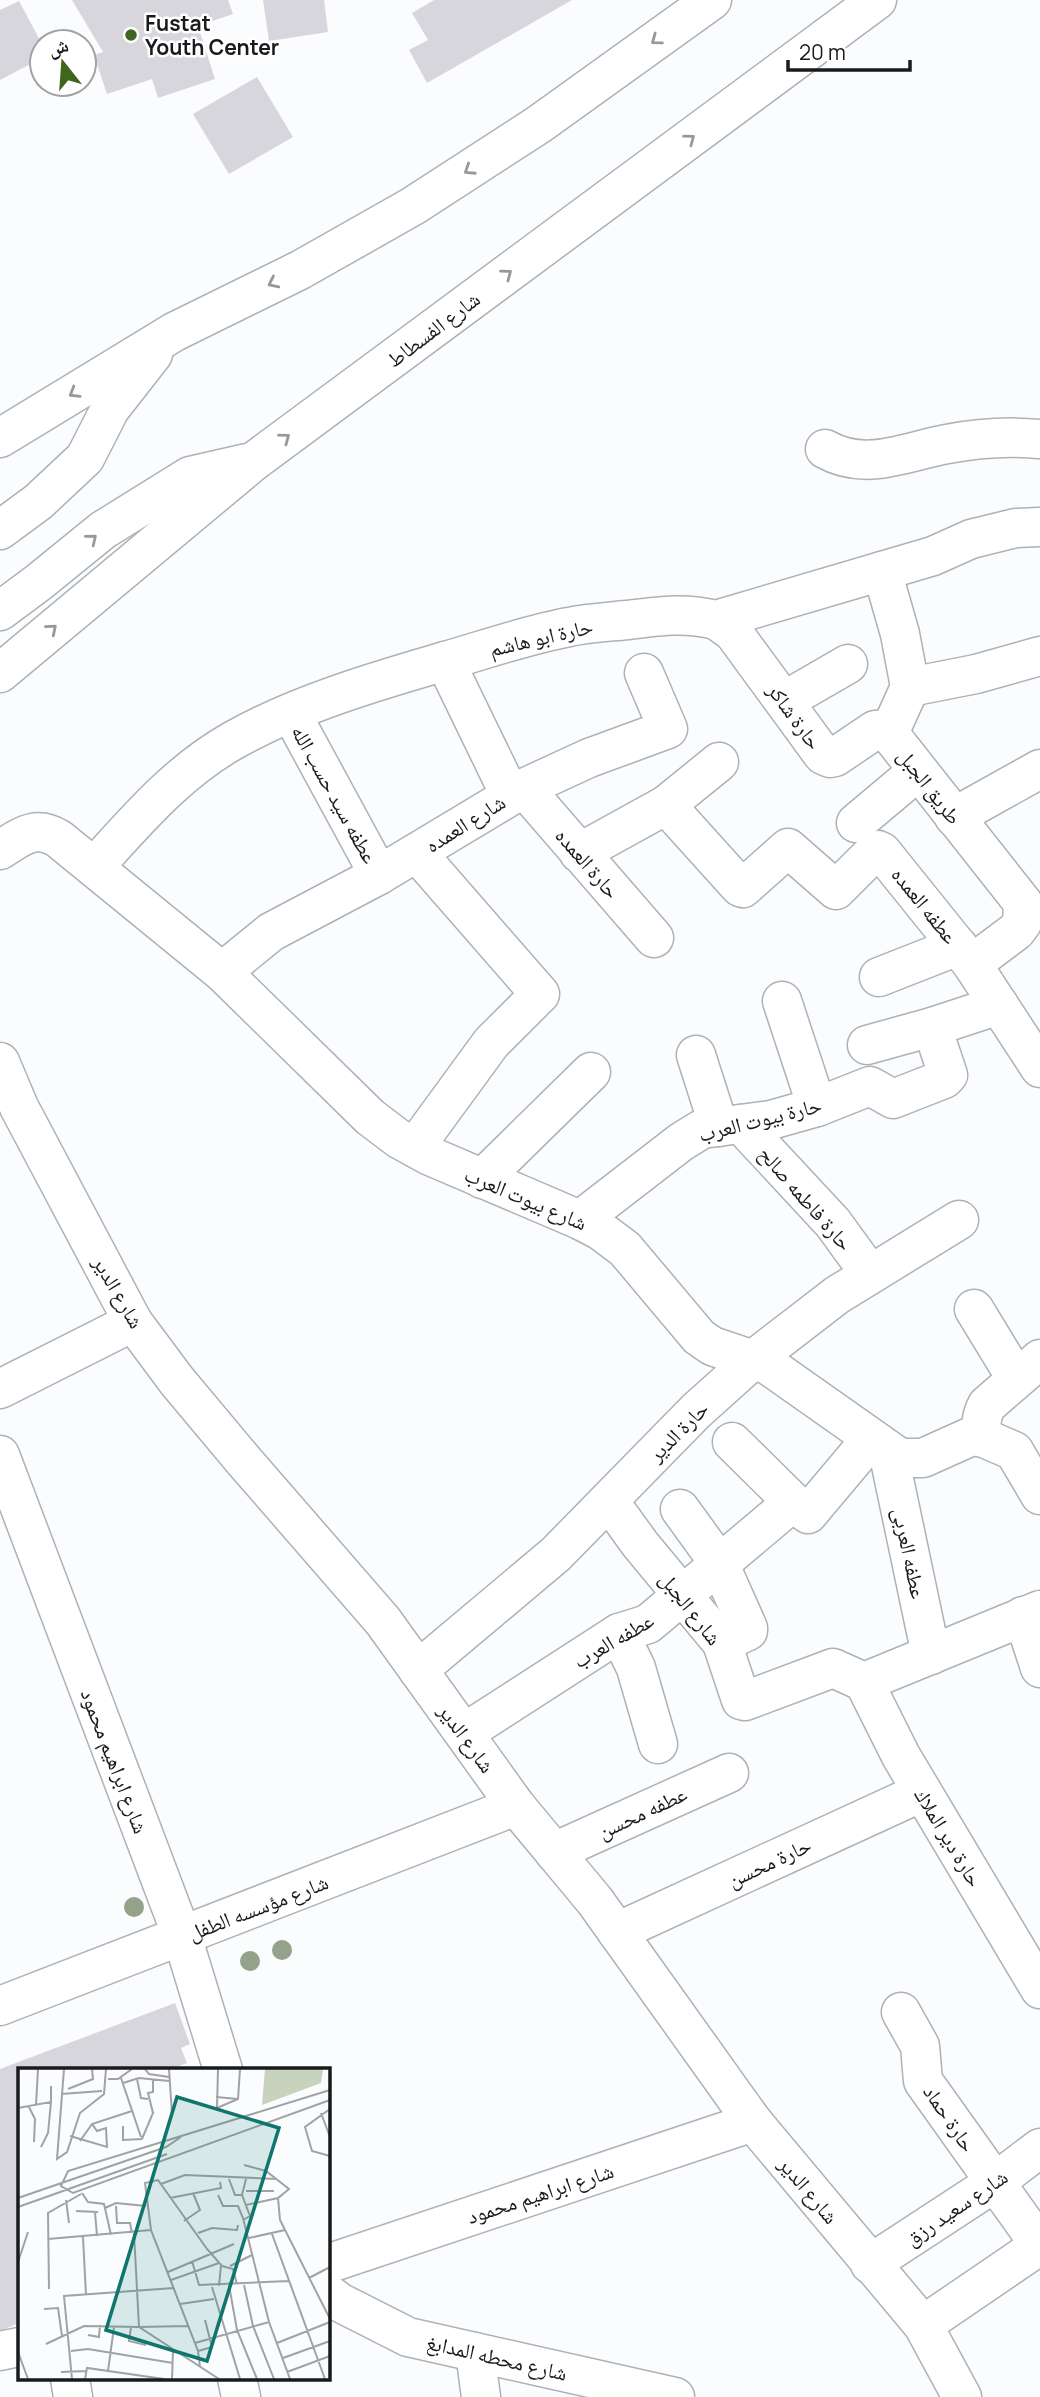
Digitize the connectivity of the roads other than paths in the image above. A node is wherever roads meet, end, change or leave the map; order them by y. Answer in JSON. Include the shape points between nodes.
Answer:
{"nodes":[{"id":1,"x":712,"y":0,"type":"edge"},
{"id":2,"x":877,"y":0,"type":"edge"},
{"id":3,"x":174,"y":332,"type":"junction"},
{"id":4,"x":0,"y":438,"type":"edge"},
{"id":5,"x":1040,"y":439,"type":"edge"},
{"id":6,"x":825,"y":449,"type":"dead end"},
{"id":7,"x":253,"y":462,"type":"junction"},
{"id":8,"x":1040,"y":527,"type":"edge"},
{"id":9,"x":0,"y":530,"type":"edge"},
{"id":10,"x":882,"y":571,"type":"junction"},
{"id":11,"x":0,"y":611,"type":"edge"},
{"id":12,"x":716,"y":620,"type":"junction"},
{"id":13,"x":1040,"y":656,"type":"edge"},
{"id":14,"x":445,"y":661,"type":"junction"},
{"id":15,"x":848,"y":664,"type":"dead end"},
{"id":16,"x":0,"y":673,"type":"edge"},
{"id":17,"x":643,"y":673,"type":"dead end"},
{"id":18,"x":910,"y":687,"type":"junction"},
{"id":19,"x":784,"y":701,"type":"junction"},
{"id":20,"x":291,"y":713,"type":"junction"},
{"id":21,"x":891,"y":729,"type":"junction"},
{"id":22,"x":719,"y":762,"type":"dead end"},
{"id":23,"x":1040,"y":769,"type":"edge"},
{"id":24,"x":918,"y":771,"type":"junction"},
{"id":25,"x":517,"y":792,"type":"junction"},
{"id":26,"x":666,"y":805,"type":"junction"},
{"id":27,"x":954,"y":817,"type":"junction"},
{"id":28,"x":856,"y":823,"type":"dead end"},
{"id":29,"x":10,"y":844,"type":"edge"},
{"id":30,"x":417,"y":853,"type":"junction"},
{"id":31,"x":579,"y":853,"type":"junction"},
{"id":32,"x":94,"y":867,"type":"junction"},
{"id":33,"x":379,"y":875,"type":"junction"},
{"id":34,"x":654,"y":938,"type":"dead end"},
{"id":35,"x":965,"y":955,"type":"junction"},
{"id":36,"x":222,"y":972,"type":"junction"},
{"id":37,"x":879,"y":977,"type":"dead end"},
{"id":38,"x":782,"y":1001,"type":"dead end"},
{"id":39,"x":999,"y":1005,"type":"junction"},
{"id":40,"x":932,"y":1027,"type":"junction"},
{"id":41,"x":867,"y":1045,"type":"dead end"},
{"id":42,"x":696,"y":1055,"type":"dead end"},
{"id":43,"x":0,"y":1062,"type":"edge"},
{"id":44,"x":1040,"y":1068,"type":"edge"},
{"id":45,"x":591,"y":1072,"type":"dead end"},
{"id":46,"x":817,"y":1107,"type":"junction"},
{"id":47,"x":10,"y":1110,"type":"edge"},
{"id":48,"x":730,"y":1125,"type":"junction"},
{"id":49,"x":415,"y":1147,"type":"junction"},
{"id":50,"x":482,"y":1179,"type":"junction"},
{"id":51,"x":580,"y":1220,"type":"junction"},
{"id":52,"x":959,"y":1220,"type":"dead end"},
{"id":53,"x":870,"y":1274,"type":"junction"},
{"id":54,"x":974,"y":1309,"type":"dead end"},
{"id":55,"x":133,"y":1322,"type":"junction"},
{"id":56,"x":754,"y":1359,"type":"junction"},
{"id":57,"x":1028,"y":1368,"type":"edge"},
{"id":58,"x":0,"y":1389,"type":"edge"},
{"id":59,"x":984,"y":1438,"type":"junction"},
{"id":60,"x":732,"y":1442,"type":"dead end"},
{"id":61,"x":880,"y":1445,"type":"junction"},
{"id":62,"x":0,"y":1455,"type":"edge"},
{"id":63,"x":1040,"y":1495,"type":"edge"},
{"id":64,"x":610,"y":1501,"type":"junction"},
{"id":65,"x":793,"y":1502,"type":"junction"},
{"id":66,"x":680,"y":1509,"type":"dead end"},
{"id":67,"x":719,"y":1563,"type":"junction"},
{"id":68,"x":681,"y":1595,"type":"junction"},
{"id":69,"x":1032,"y":1613,"type":"edge"},
{"id":70,"x":619,"y":1633,"type":"junction"},
{"id":71,"x":722,"y":1643,"type":"junction"},
{"id":72,"x":931,"y":1655,"type":"junction"},
{"id":73,"x":1040,"y":1668,"type":"edge"},
{"id":74,"x":418,"y":1670,"type":"junction"},
{"id":75,"x":864,"y":1682,"type":"junction"},
{"id":76,"x":464,"y":1733,"type":"junction"},
{"id":77,"x":658,"y":1744,"type":"dead end"},
{"id":78,"x":729,"y":1773,"type":"dead end"},
{"id":79,"x":922,"y":1792,"type":"junction"},
{"id":80,"x":516,"y":1806,"type":"junction"},
{"id":81,"x":554,"y":1852,"type":"junction"},
{"id":82,"x":617,"y":1932,"type":"junction"},
{"id":83,"x":182,"y":1936,"type":"junction"},
{"id":84,"x":1040,"y":1989,"type":"edge"},
{"id":85,"x":0,"y":2006,"type":"edge"},
{"id":86,"x":901,"y":2012,"type":"dead end"},
{"id":87,"x":222,"y":2068,"type":"edge"},
{"id":88,"x":753,"y":2122,"type":"junction"},
{"id":89,"x":1040,"y":2148,"type":"edge"},
{"id":90,"x":994,"y":2183,"type":"junction"},
{"id":91,"x":329,"y":2263,"type":"edge"},
{"id":92,"x":870,"y":2264,"type":"junction"},
{"id":93,"x":329,"y":2294,"type":"edge"},
{"id":94,"x":923,"y":2325,"type":"junction"},
{"id":95,"x":18,"y":2347,"type":"edge"},
{"id":96,"x":0,"y":2351,"type":"edge"},
{"id":97,"x":475,"y":2352,"type":"junction"},
{"id":98,"x":481,"y":2397,"type":"edge"},
{"id":99,"x":675,"y":2397,"type":"edge"},
{"id":100,"x":962,"y":2397,"type":"edge"}],
"edges":[{"from":1,"to":3,"type":"street","one_way":true,"via":[[538,125],[413,206],[300,270]]},
{"from":7,"to":2,"type":"street","name":"شارع الفسطاط","one_way":true},
{"from":3,"to":4,"type":"street","one_way":true},
{"from":3,"to":9,"type":"street","via":[[110,408],[85,458]]},
{"from":5,"to":6,"type":"street","via":[[1009,436],[949,443],[869,461],[838,457]]},
{"from":11,"to":7,"type":"street","one_way":true,"via":[[103,530],[190,476]]},
{"from":16,"to":7,"type":"street","name":"شارع الفسطاط","one_way":true},
{"from":8,"to":10,"type":"street","name":"حارة ابو هاشم","via":[[971,539]]},
{"from":10,"to":12,"type":"street","name":"حارة ابو هاشم"},
{"from":10,"to":18,"type":"street"},
{"from":12,"to":14,"type":"street","name":"حارة ابو هاشم","via":[[660,616],[569,627]]},
{"from":12,"to":19,"type":"street","name":"حارة شاكر","via":[[733,632]]},
{"from":13,"to":18,"type":"street"},
{"from":14,"to":20,"type":"street","name":"حارة ابو هاشم"},
{"from":14,"to":25,"type":"street","name":"حارة العمده"},
{"from":15,"to":19,"type":"street"},
{"from":17,"to":25,"type":"street","name":"شارع العمده","via":[[668,729],[589,758]]},
{"from":18,"to":21,"type":"street","name":"طريق الجبل"},
{"from":19,"to":21,"type":"street","name":"حارة شاكر","via":[[823,755],[830,758],[875,730]]},
{"from":20,"to":32,"type":"street","name":"حارة ابو هاشم","via":[[234,740],[182,774]]},
{"from":20,"to":33,"type":"street","name":"عطفه سيد حسب الله"},
{"from":21,"to":24,"type":"street","name":"طريق الجبل"},
{"from":22,"to":26,"type":"street"},
{"from":23,"to":27,"type":"street"},
{"from":24,"to":27,"type":"street","name":"طريق الجبل"},
{"from":24,"to":28,"type":"street"},
{"from":25,"to":30,"type":"street","name":"شارع العمده"},
{"from":25,"to":31,"type":"street","name":"حارة العمده"},
{"from":26,"to":31,"type":"street"},
{"from":26,"to":35,"type":"street","name":"عطفه العمده","via":[[743,888],[788,848],[836,890],[874,852],[882,852]]},
{"from":27,"to":35,"type":"street","name":"طريق الجبل","via":[[1023,903],[1022,923],[1016,931]]},
{"from":29,"to":32,"type":"street","name":"شارع بيوت العرب","via":[[34,832],[52,835]]},
{"from":30,"to":33,"type":"street","name":"شارع العمده"},
{"from":30,"to":49,"type":"street","via":[[540,994],[491,1043]]},
{"from":31,"to":34,"type":"street","name":"حارة العمده"},
{"from":32,"to":36,"type":"street","name":"شارع بيوت العرب"},
{"from":33,"to":36,"type":"street","name":"شارع العمده","via":[[271,932]]},
{"from":35,"to":37,"type":"street"},
{"from":35,"to":39,"type":"street"},
{"from":36,"to":49,"type":"street","name":"شارع بيوت العرب","via":[[370,1117]]},
{"from":38,"to":46,"type":"street"},
{"from":39,"to":40,"type":"street"},
{"from":39,"to":44,"type":"street"},
{"from":40,"to":41,"type":"street"},
{"from":40,"to":46,"type":"street","name":"حارة بيوت العرب","via":[[947,1078],[893,1099],[870,1086]]},
{"from":42,"to":48,"type":"street"},
{"from":43,"to":47,"type":"street","name":"شارع الدير"},
{"from":45,"to":50,"type":"street"},
{"from":46,"to":48,"type":"street","name":"حارة بيوت العرب"},
{"from":47,"to":55,"type":"street","name":"شارع الدير"},
{"from":48,"to":51,"type":"street","name":"حارة بيوت العرب","via":[[702,1129],[681,1142]]},
{"from":48,"to":53,"type":"street","name":"حارة فاطمه صالح","via":[[833,1223]]},
{"from":49,"to":50,"type":"street","name":"شارع بيوت العرب"},
{"from":50,"to":51,"type":"street","name":"شارع بيوت العرب"},
{"from":51,"to":56,"type":"street","name":"شارع بيوت العرب","via":[[625,1249],[699,1336],[712,1346]]},
{"from":52,"to":53,"type":"street","name":"حارة الدير"},
{"from":53,"to":56,"type":"street","name":"حارة الدير"},
{"from":54,"to":57,"type":"street"},
{"from":55,"to":58,"type":"street"},
{"from":55,"to":74,"type":"street","name":"شارع الدير","via":[[177,1381],[383,1621]]},
{"from":56,"to":61,"type":"street","name":"شارع بيوت العرب","via":[[768,1364]]},
{"from":56,"to":64,"type":"street","name":"حارة الدير","via":[[696,1411]]},
{"from":57,"to":59,"type":"street","via":[[987,1405],[981,1427]]},
{"from":59,"to":61,"type":"street","name":"شارع بيوت العرب","via":[[972,1436],[923,1458],[900,1458]]},
{"from":59,"to":63,"type":"street","via":[[1014,1451]]},
{"from":60,"to":65,"type":"street"},
{"from":61,"to":65,"type":"street","via":[[808,1514]]},
{"from":61,"to":72,"type":"street","name":"عطفه العربى"},
{"from":62,"to":83,"type":"street","name":"شارع ابراهيم محمود"},
{"from":64,"to":68,"type":"street","name":"شارع الجبل"},
{"from":64,"to":74,"type":"street","name":"حارة الدير","via":[[556,1554]]},
{"from":65,"to":67,"type":"street","name":"عطفه العرب"},
{"from":66,"to":67,"type":"street"},
{"from":67,"to":68,"type":"street","name":"عطفه العرب"},
{"from":67,"to":71,"type":"street","via":[[748,1631]]},
{"from":68,"to":70,"type":"street","name":"عطفه العرب","via":[[648,1623]]},
{"from":68,"to":71,"type":"street","name":"شارع الجبل"},
{"from":69,"to":72,"type":"street"},
{"from":69,"to":73,"type":"street"},
{"from":70,"to":76,"type":"street","name":"عطفه العرب"},
{"from":70,"to":77,"type":"street","via":[[636,1668]]},
{"from":71,"to":75,"type":"street","name":"شارع الجبل","via":[[741,1700],[833,1668]]},
{"from":72,"to":75,"type":"street"},
{"from":74,"to":76,"type":"street","name":"شارع الدير"},
{"from":75,"to":79,"type":"street","name":"حارة دير الملاك"},
{"from":76,"to":80,"type":"street","name":"شارع الدير"},
{"from":78,"to":81,"type":"street","name":"عطفه محسن"},
{"from":79,"to":82,"type":"street","name":"حارة محسن"},
{"from":79,"to":84,"type":"street","name":"حارة دير الملاك"},
{"from":80,"to":81,"type":"street","name":"شارع الدير"},
{"from":80,"to":83,"type":"street","name":"شارع مؤسسه الطفل"},
{"from":81,"to":82,"type":"street","name":"شارع الدير"},
{"from":82,"to":88,"type":"street","name":"شارع الدير"},
{"from":83,"to":85,"type":"street","name":"شارع مؤسسه الطفل"},
{"from":83,"to":87,"type":"street","name":"شارع ابراهيم محمود"},
{"from":86,"to":90,"type":"street","name":"حارة حماد","via":[[920,2046],[923,2081]]},
{"from":88,"to":91,"type":"street","name":"شارع ابراهيم محمود"},
{"from":88,"to":92,"type":"street","name":"شارع الدير"},
{"from":89,"to":90,"type":"street","name":"شارع سعيد رزق"},
{"from":90,"to":92,"type":"street","name":"شارع سعيد رزق"},
{"from":90,"to":94,"type":"street","name":"حارة حماد","via":[[1035,2238],[1036,2248]]},
{"from":92,"to":94,"type":"street","name":"شارع الدير"},
{"from":93,"to":97,"type":"street","name":"شارع محطه المدابغ","via":[[408,2337]]},
{"from":94,"to":100,"type":"street","name":"شارع الدير"},
{"from":95,"to":96,"type":"street"},
{"from":97,"to":98,"type":"street"},
{"from":97,"to":99,"type":"street","name":"شارع محطه المدابغ"}]}
